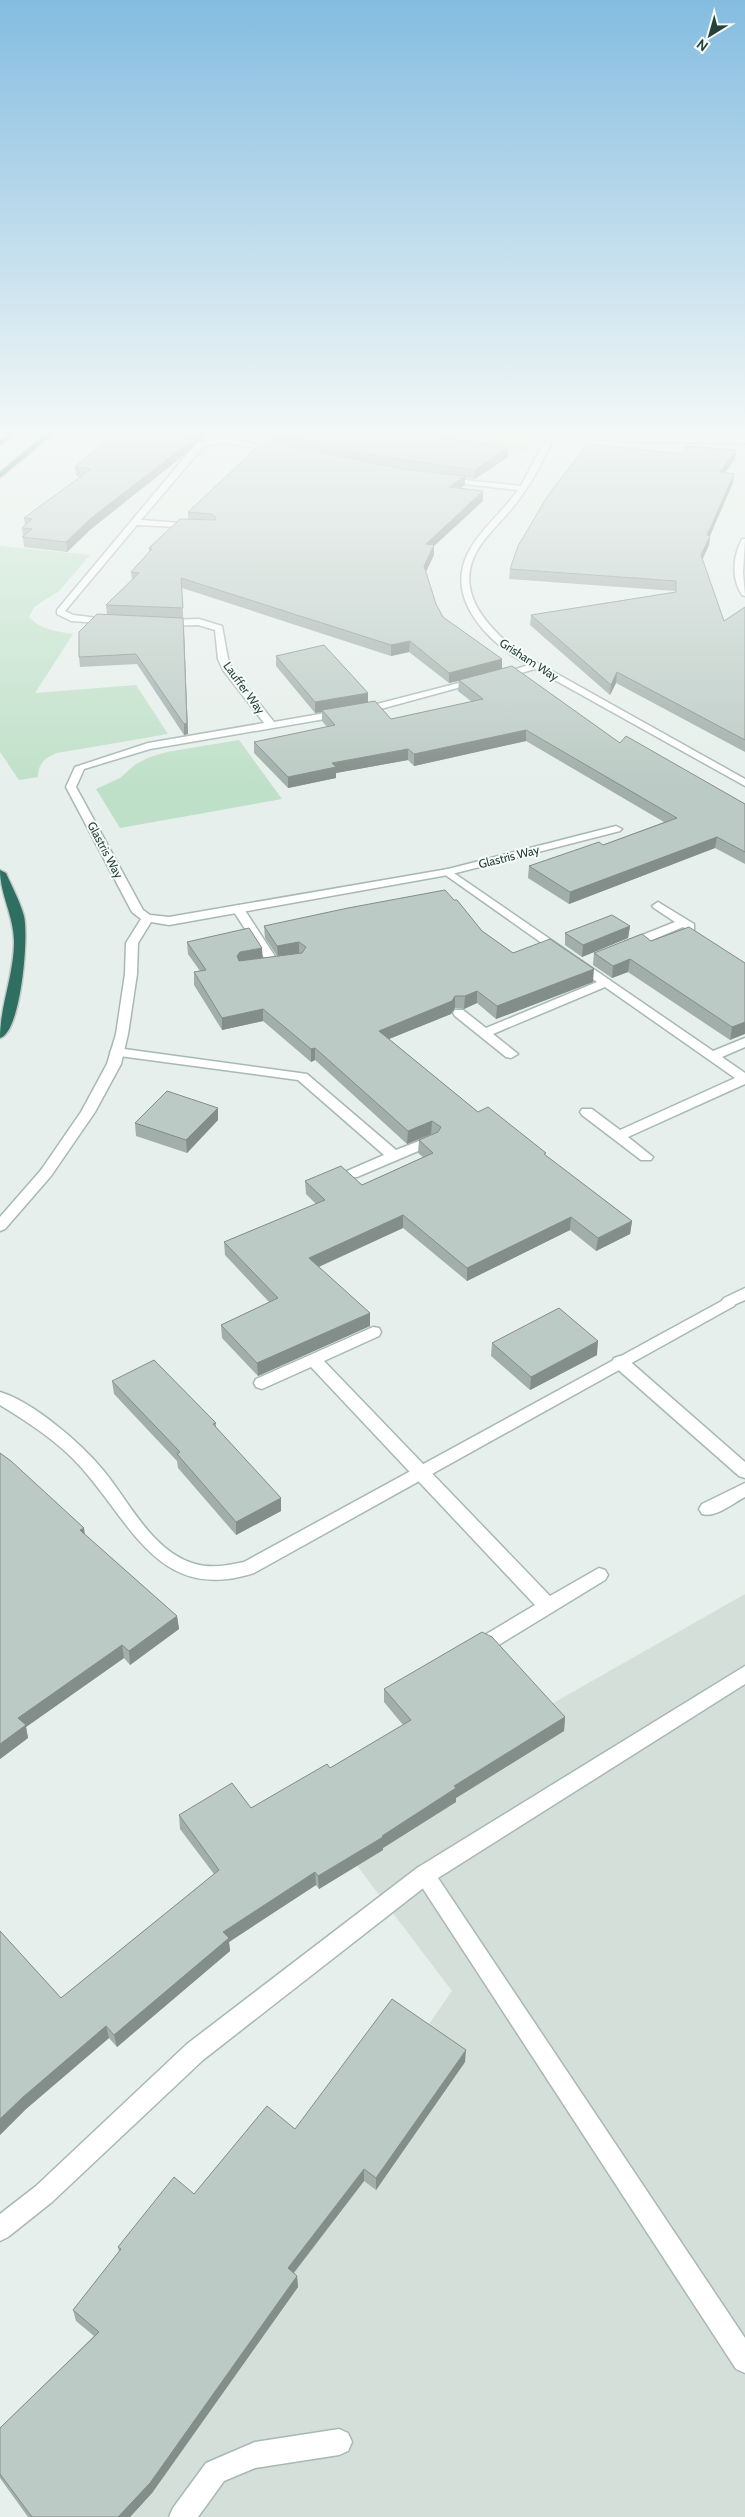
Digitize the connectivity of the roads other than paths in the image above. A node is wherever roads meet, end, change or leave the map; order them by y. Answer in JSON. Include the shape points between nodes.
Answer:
{"nodes":[{"id":1,"x":110,"y":552,"type":"edge"},
{"id":2,"x":472,"y":552,"type":"edge"},
{"id":3,"x":742,"y":552,"type":"edge"},
{"id":4,"x":745,"y":593,"type":"edge"},
{"id":5,"x":122,"y":622,"type":"edge"},
{"id":6,"x":152,"y":623,"type":"edge"},
{"id":7,"x":535,"y":666,"type":"junction"},
{"id":8,"x":271,"y":725,"type":"junction"},
{"id":9,"x":745,"y":783,"type":"edge"},
{"id":10,"x":616,"y":829,"type":"dead end"},
{"id":11,"x":448,"y":872,"type":"junction"},
{"id":12,"x":0,"y":873,"type":"edge"},
{"id":13,"x":658,"y":906,"type":"dead end"},
{"id":14,"x":238,"y":909,"type":"junction"},
{"id":15,"x":147,"y":918,"type":"junction"},
{"id":16,"x":683,"y":923,"type":"junction"},
{"id":17,"x":697,"y":932,"type":"edge"},
{"id":18,"x":618,"y":949,"type":"edge"},
{"id":19,"x":290,"y":961,"type":"edge"},
{"id":20,"x":607,"y":982,"type":"junction"},
{"id":21,"x":459,"y":1013,"type":"edge"},
{"id":22,"x":484,"y":1033,"type":"junction"},
{"id":23,"x":0,"y":1034,"type":"edge"},
{"id":24,"x":745,"y":1042,"type":"edge"},
{"id":25,"x":117,"y":1052,"type":"junction"},
{"id":26,"x":511,"y":1054,"type":"dead end"},
{"id":27,"x":712,"y":1056,"type":"junction"},
{"id":28,"x":587,"y":1112,"type":"dead end"},
{"id":29,"x":618,"y":1136,"type":"junction"},
{"id":30,"x":432,"y":1140,"type":"edge"},
{"id":31,"x":394,"y":1156,"type":"junction"},
{"id":32,"x":646,"y":1157,"type":"dead end"},
{"id":33,"x":352,"y":1174,"type":"edge"},
{"id":34,"x":0,"y":1226,"type":"edge"},
{"id":35,"x":745,"y":1293,"type":"edge"},
{"id":36,"x":373,"y":1332,"type":"dead end"},
{"id":37,"x":313,"y":1359,"type":"junction"},
{"id":38,"x":620,"y":1362,"type":"junction"},
{"id":39,"x":262,"y":1383,"type":"dead end"},
{"id":40,"x":0,"y":1398,"type":"edge"},
{"id":41,"x":745,"y":1472,"type":"edge"},
{"id":42,"x":421,"y":1474,"type":"junction"},
{"id":43,"x":745,"y":1489,"type":"edge"},
{"id":44,"x":708,"y":1509,"type":"dead end"},
{"id":45,"x":599,"y":1575,"type":"dead end"},
{"id":46,"x":548,"y":1606,"type":"junction"},
{"id":47,"x":490,"y":1641,"type":"edge"},
{"id":48,"x":745,"y":1674,"type":"edge"},
{"id":49,"x":424,"y":1875,"type":"junction"},
{"id":50,"x":0,"y":2229,"type":"edge"},
{"id":51,"x":745,"y":2360,"type":"edge"},
{"id":52,"x":339,"y":2442,"type":"dead end"},
{"id":53,"x":182,"y":2517,"type":"edge"}],
"edges":[{"from":1,"to":5,"type":"street","via":[[60,612],[71,618]]},
{"from":2,"to":7,"type":"street","name":"Grisham Way","via":[[465,569],[464,587],[479,620],[498,640]]},
{"from":3,"to":4,"type":"street","via":[[737,568]]},
{"from":6,"to":8,"type":"street","name":"Lauffer Way","via":[[199,622],[219,628],[223,659],[228,670]]},
{"from":7,"to":8,"type":"street","name":"Glastris Way","via":[[385,705]]},
{"from":7,"to":9,"type":"street","name":"Grisham Way"},
{"from":8,"to":15,"type":"street","name":"Glastris Way","via":[[148,746],[80,767],[71,787],[138,912]]},
{"from":10,"to":11,"type":"street","name":"Glastris Way"},
{"from":11,"to":14,"type":"street","name":"Glastris Way"},
{"from":11,"to":20,"type":"street","via":[[586,962]]},
{"from":12,"to":23,"type":"highway","via":[[18,917],[19,960],[9,1012]]},
{"from":13,"to":16,"type":"street"},
{"from":14,"to":15,"type":"street","name":"Glastris Way","via":[[169,921]]},
{"from":14,"to":19,"type":"street","via":[[269,965]]},
{"from":15,"to":25,"type":"street","via":[[132,943],[131,974]]},
{"from":16,"to":17,"type":"street"},
{"from":16,"to":18,"type":"street"},
{"from":20,"to":22,"type":"street"},
{"from":20,"to":27,"type":"street"},
{"from":21,"to":22,"type":"street"},
{"from":22,"to":26,"type":"street"},
{"from":24,"to":27,"type":"street"},
{"from":25,"to":31,"type":"street","via":[[302,1076]]},
{"from":25,"to":34,"type":"street","via":[[114,1064],[88,1112],[46,1173]]},
{"from":27,"to":29,"type":"street","via":[[745,1079]]},
{"from":28,"to":29,"type":"street"},
{"from":29,"to":32,"type":"street"},
{"from":30,"to":31,"type":"street"},
{"from":31,"to":33,"type":"street"},
{"from":35,"to":38,"type":"street"},
{"from":36,"to":37,"type":"street"},
{"from":37,"to":39,"type":"street"},
{"from":37,"to":42,"type":"street"},
{"from":38,"to":41,"type":"street"},
{"from":38,"to":42,"type":"street"},
{"from":40,"to":42,"type":"street","via":[[34,1418],[84,1459],[151,1545],[181,1567],[213,1575],[248,1568]]},
{"from":42,"to":46,"type":"street"},
{"from":43,"to":44,"type":"street"},
{"from":45,"to":46,"type":"street"},
{"from":46,"to":47,"type":"street"},
{"from":48,"to":49,"type":"street"},
{"from":49,"to":50,"type":"street","via":[[196,2052],[44,2194]]},
{"from":49,"to":51,"type":"street"},
{"from":52,"to":53,"type":"street","via":[[255,2455],[215,2472]]}]}
